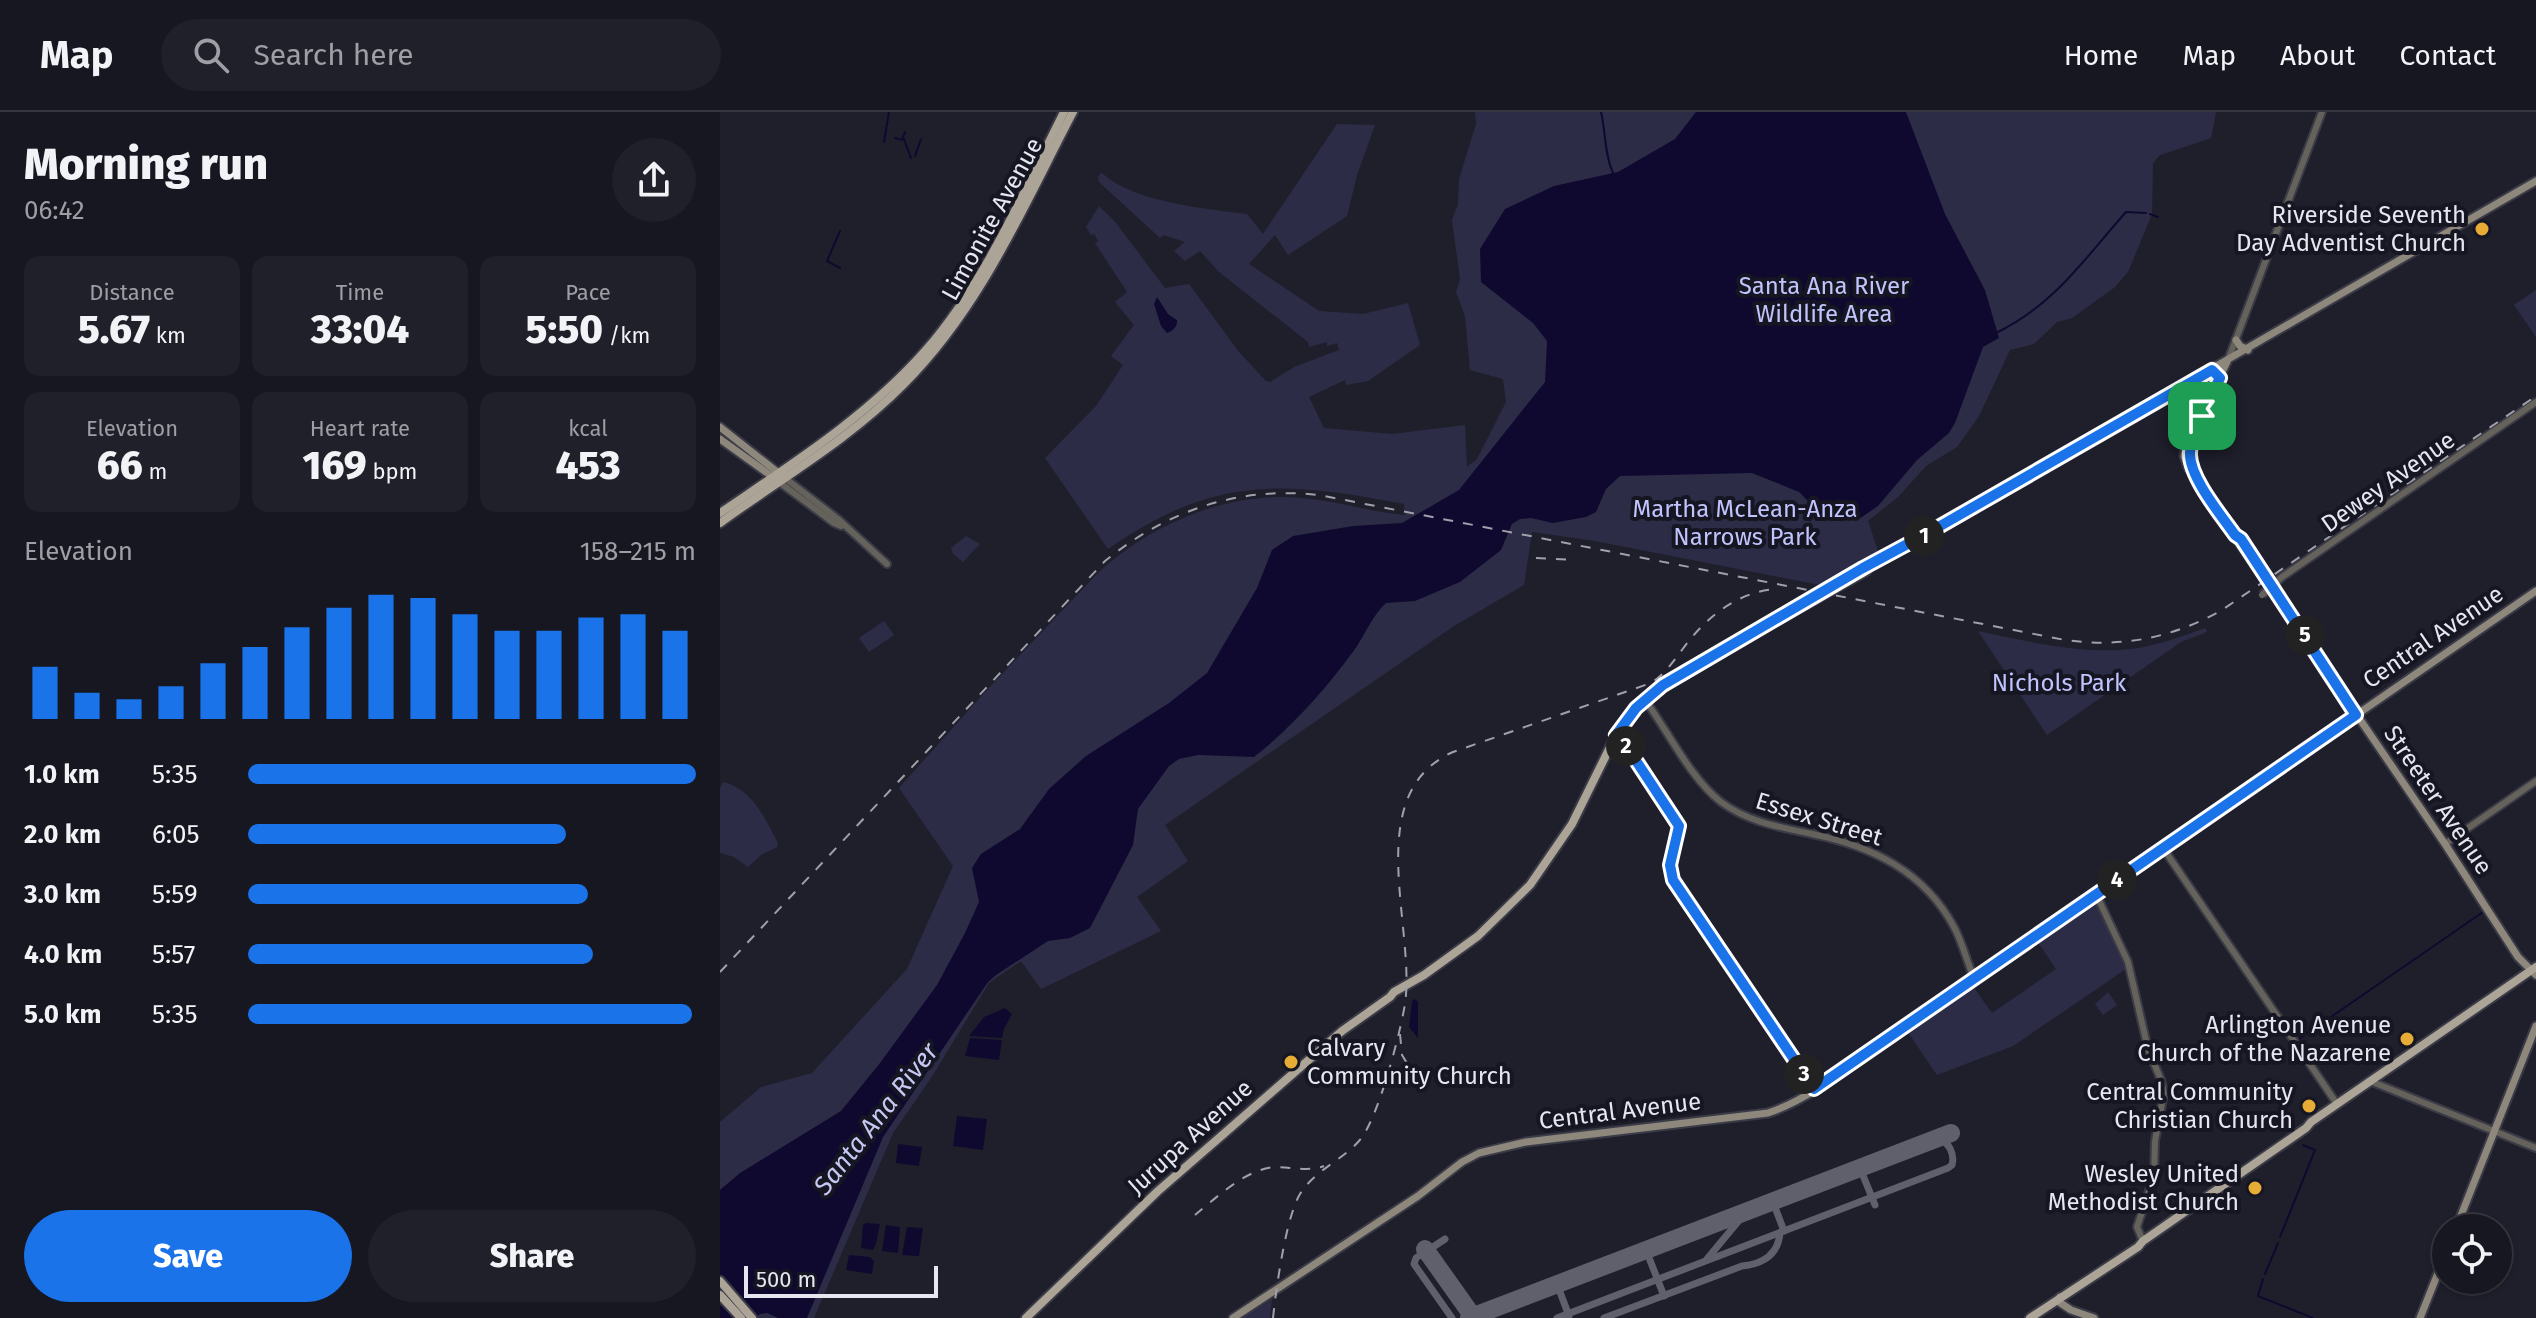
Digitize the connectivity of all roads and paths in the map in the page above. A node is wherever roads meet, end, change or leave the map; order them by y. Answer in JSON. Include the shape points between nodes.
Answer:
{"nodes":[{"id":1,"x":1064,"y":112,"type":"edge"},
{"id":2,"x":1073,"y":112,"type":"edge"},
{"id":3,"x":2322,"y":112,"type":"edge"},
{"id":4,"x":2536,"y":181,"type":"edge"},
{"id":5,"x":2236,"y":340,"type":"junction"},
{"id":6,"x":2248,"y":350,"type":"junction"},
{"id":7,"x":2228,"y":360,"type":"junction"},
{"id":8,"x":2212,"y":370,"type":"junction"},
{"id":9,"x":2220,"y":378,"type":"junction"},
{"id":10,"x":2536,"y":402,"type":"edge"},
{"id":11,"x":720,"y":427,"type":"edge"},
{"id":12,"x":720,"y":439,"type":"edge"},
{"id":13,"x":779,"y":477,"type":"junction"},
{"id":14,"x":720,"y":513,"type":"edge"},
{"id":15,"x":720,"y":523,"type":"edge"},
{"id":16,"x":887,"y":564,"type":"dead end"},
{"id":17,"x":1869,"y":567,"type":"joint"},
{"id":18,"x":2536,"y":591,"type":"edge"},
{"id":19,"x":2262,"y":595,"type":"dead end"},
{"id":20,"x":1645,"y":700,"type":"junction"},
{"id":21,"x":2356,"y":715,"type":"junction"},
{"id":22,"x":1616,"y":735,"type":"junction"},
{"id":23,"x":2536,"y":781,"type":"edge"},
{"id":24,"x":2445,"y":844,"type":"junction"},
{"id":25,"x":2163,"y":848,"type":"junction"},
{"id":26,"x":2096,"y":894,"type":"junction"},
{"id":27,"x":2535,"y":971,"type":"edge"},
{"id":28,"x":1974,"y":978,"type":"junction"},
{"id":29,"x":2536,"y":1026,"type":"edge"},
{"id":30,"x":2377,"y":1082,"type":"junction"},
{"id":31,"x":1814,"y":1089,"type":"junction"},
{"id":32,"x":2337,"y":1104,"type":"junction"},
{"id":33,"x":2306,"y":1128,"type":"junction"},
{"id":34,"x":2494,"y":1132,"type":"junction"},
{"id":35,"x":2536,"y":1148,"type":"edge"},
{"id":36,"x":2462,"y":1214,"type":"edge"},
{"id":37,"x":2143,"y":1241,"type":"junction"},
{"id":38,"x":720,"y":1281,"type":"edge"},
{"id":39,"x":2432,"y":1288,"type":"edge"},
{"id":40,"x":720,"y":1295,"type":"edge"},
{"id":41,"x":2060,"y":1297,"type":"junction"},
{"id":42,"x":2076,"y":1315,"type":"edge"},
{"id":43,"x":1236,"y":1316,"type":"edge"},
{"id":44,"x":741,"y":1318,"type":"edge"},
{"id":45,"x":752,"y":1318,"type":"edge"},
{"id":46,"x":1026,"y":1318,"type":"edge"},
{"id":47,"x":2030,"y":1318,"type":"edge"},
{"id":48,"x":2094,"y":1318,"type":"edge"},
{"id":49,"x":2420,"y":1318,"type":"edge"}],
"edges":[{"from":1,"to":13,"type":"main road","name":"Limonite Avenue","via":[[989,259],[946,325],[885,392]]},
{"from":2,"to":13,"type":"main road","name":"Limonite Avenue","via":[[997,261],[949,334],[878,409]]},
{"from":3,"to":5,"type":"street"},
{"from":4,"to":6,"type":"main road","name":"Jurupa Avenue"},
{"from":5,"to":6,"type":"main road"},
{"from":5,"to":7,"type":"street"},
{"from":6,"to":7,"type":"main road","name":"Jurupa Avenue"},
{"from":7,"to":8,"type":"main road","name":"Jurupa Avenue"},
{"from":7,"to":9,"type":"main road"},
{"from":8,"to":9,"type":"main road"},
{"from":8,"to":17,"type":"main road","name":"Jurupa Avenue"},
{"from":9,"to":21,"type":"main road","name":"Streeter Avenue","via":[[2187,456],[2197,479]]},
{"from":10,"to":19,"type":"street","name":"Dewey Avenue","bridge":true},
{"from":11,"to":13,"type":"main road"},
{"from":12,"to":13,"type":"main road"},
{"from":13,"to":14,"type":"main road","name":"Limonite Avenue"},
{"from":13,"to":15,"type":"main road","name":"Limonite Avenue"},
{"from":13,"to":16,"type":"street"},
{"from":17,"to":20,"type":"main road","name":"Jurupa Avenue"},
{"from":18,"to":21,"type":"main road","name":"Central Avenue"},
{"from":20,"to":22,"type":"main road","name":"Jurupa Avenue"},
{"from":20,"to":28,"type":"street","name":"Essex Street","via":[[1704,787],[1735,811],[1770,826],[1853,843],[1907,872],[1948,918]]},
{"from":21,"to":24,"type":"main road","name":"Streeter Avenue"},
{"from":21,"to":25,"type":"main road","name":"Central Avenue"},
{"from":22,"to":31,"type":"street","via":[[1679,826],[1670,865],[1673,880]]},
{"from":22,"to":46,"type":"main road","name":"Jurupa Avenue","via":[[1568,831],[1530,885],[1478,936],[1342,1031],[1158,1191]]},
{"from":23,"to":24,"type":"street"},
{"from":24,"to":27,"type":"main road","name":"Streeter Avenue"},
{"from":25,"to":26,"type":"main road","name":"Central Avenue"},
{"from":25,"to":32,"type":"street"},
{"from":26,"to":28,"type":"main road","name":"Central Avenue"},
{"from":26,"to":37,"type":"street","via":[[2129,967],[2164,1093],[2154,1176],[2137,1227]]},
{"from":27,"to":30,"type":"main road"},
{"from":28,"to":31,"type":"main road","name":"Central Avenue"},
{"from":29,"to":34,"type":"main road"},
{"from":30,"to":32,"type":"main road"},
{"from":30,"to":33,"type":"main road"},
{"from":30,"to":34,"type":"street"},
{"from":31,"to":43,"type":"main road","name":"Central Avenue","via":[[1763,1112],[1526,1142],[1468,1159]]},
{"from":32,"to":33,"type":"main road"},
{"from":33,"to":37,"type":"main road"},
{"from":34,"to":35,"type":"street"},
{"from":34,"to":36,"type":"main road"},
{"from":37,"to":41,"type":"main road"},
{"from":38,"to":45,"type":"main road"},
{"from":39,"to":49,"type":"main road"},
{"from":40,"to":44,"type":"main road"},
{"from":41,"to":42,"type":"main road","via":[[2059,1302]]},
{"from":41,"to":47,"type":"main road"},
{"from":42,"to":48,"type":"main road"}]}
